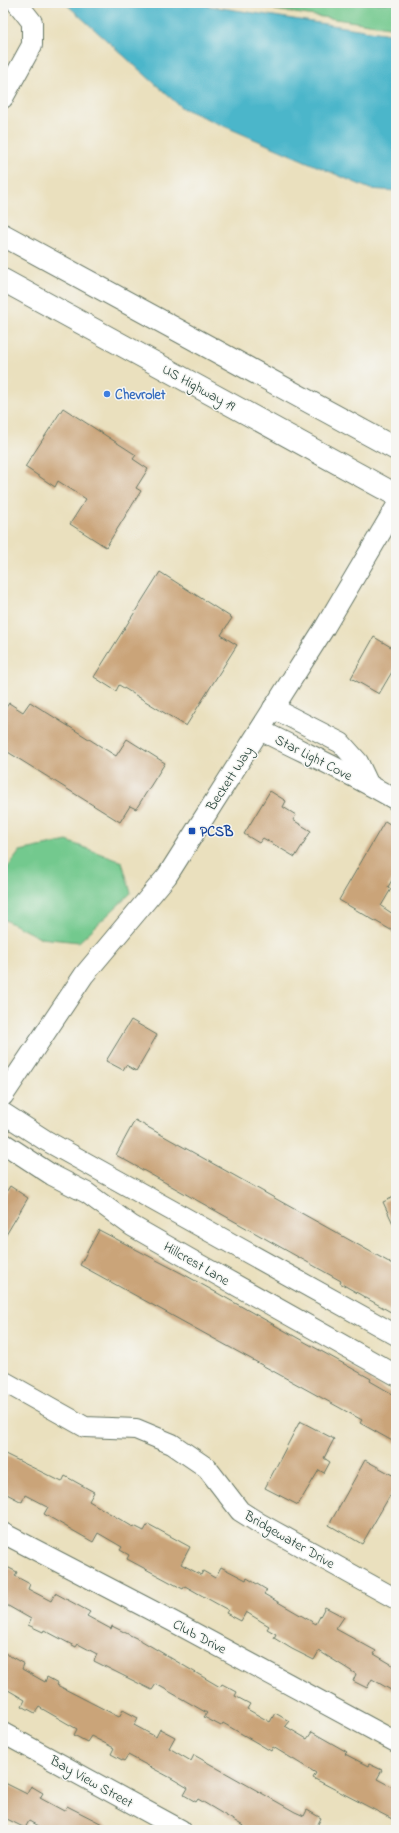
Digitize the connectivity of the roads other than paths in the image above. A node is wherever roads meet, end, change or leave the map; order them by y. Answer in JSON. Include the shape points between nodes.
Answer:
{"nodes":[{"id":1,"x":17,"y":3,"type":"edge"},
{"id":2,"x":3,"y":98,"type":"edge"},
{"id":3,"x":3,"y":235,"type":"edge"},
{"id":4,"x":3,"y":280,"type":"edge"},
{"id":5,"x":396,"y":450,"type":"edge"},
{"id":6,"x":396,"y":495,"type":"edge"},
{"id":7,"x":396,"y":507,"type":"edge"},
{"id":8,"x":273,"y":708,"type":"junction"},
{"id":9,"x":260,"y":730,"type":"junction"},
{"id":10,"x":368,"y":784,"type":"junction"},
{"id":11,"x":396,"y":800,"type":"edge"},
{"id":12,"x":3,"y":1096,"type":"edge"},
{"id":13,"x":3,"y":1113,"type":"edge"},
{"id":14,"x":3,"y":1143,"type":"edge"},
{"id":15,"x":396,"y":1335,"type":"edge"},
{"id":16,"x":396,"y":1375,"type":"edge"},
{"id":17,"x":3,"y":1381,"type":"edge"},
{"id":18,"x":3,"y":1534,"type":"edge"},
{"id":19,"x":396,"y":1599,"type":"edge"},
{"id":20,"x":3,"y":1733,"type":"edge"},
{"id":21,"x":396,"y":1742,"type":"edge"},
{"id":22,"x":181,"y":1830,"type":"edge"}],
"edges":[{"from":1,"to":2,"type":"street","via":[[32,22],[32,45]]},
{"from":3,"to":5,"type":"highway"},
{"from":4,"to":6,"type":"highway","name":"US Highway 19"},
{"from":7,"to":8,"type":"street","name":"Beckett Way","via":[[325,627]]},
{"from":8,"to":9,"type":"street","name":"Beckett Way"},
{"from":8,"to":10,"type":"street","name":"Star Light Cove","via":[[341,743],[358,762]]},
{"from":9,"to":10,"type":"street","name":"Star Light Cove"},
{"from":9,"to":12,"type":"street","name":"Beckett Way","via":[[167,876],[84,975]]},
{"from":10,"to":11,"type":"street","name":"Star Light Cove"},
{"from":13,"to":15,"type":"street","via":[[51,1143]]},
{"from":14,"to":16,"type":"street","name":"Hillcrest Lane","via":[[87,1193],[132,1226]]},
{"from":17,"to":19,"type":"street","name":"Bridgewater Drive","via":[[86,1427],[136,1428],[172,1444],[207,1468],[240,1511]]},
{"from":18,"to":21,"type":"street","name":"Club Drive","via":[[172,1621]]},
{"from":20,"to":22,"type":"street","name":"Bay View Street"}]}
